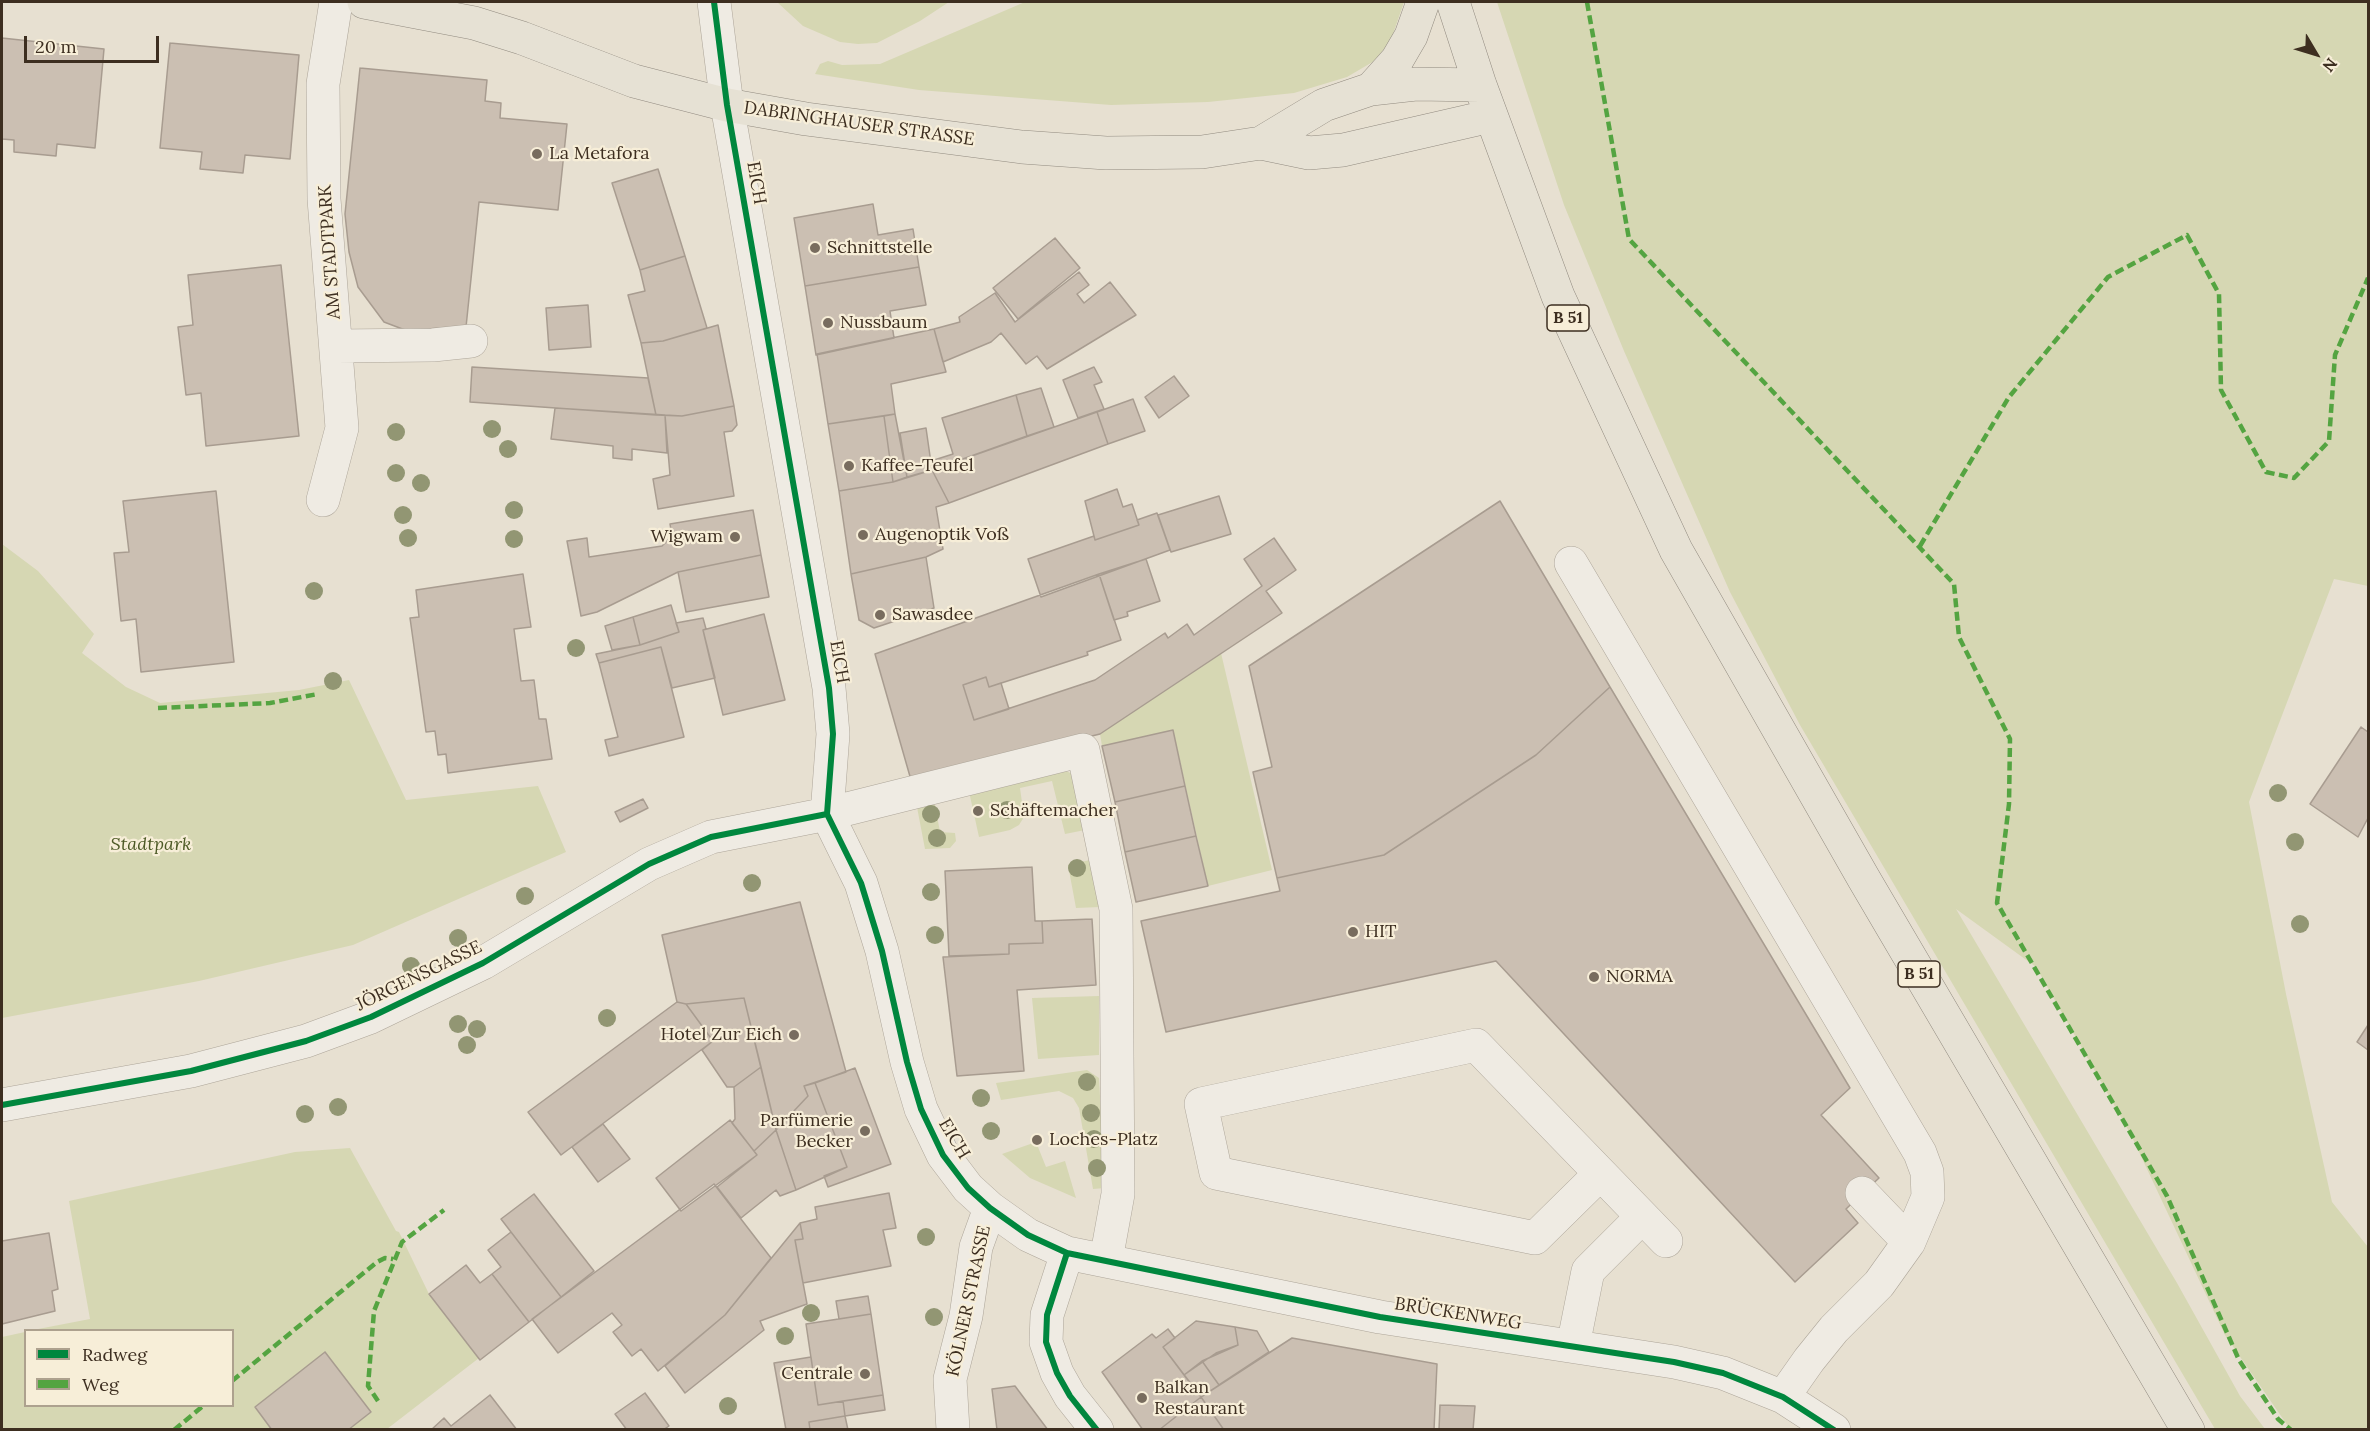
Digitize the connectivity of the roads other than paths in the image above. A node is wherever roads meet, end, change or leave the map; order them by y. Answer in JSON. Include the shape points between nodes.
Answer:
{"nodes":[{"id":1,"x":336,"y":2,"type":"edge"},
{"id":2,"x":364,"y":2,"type":"edge"},
{"id":3,"x":714,"y":2,"type":"edge"},
{"id":4,"x":1423,"y":2,"type":"edge"},
{"id":5,"x":1453,"y":2,"type":"edge"},
{"id":6,"x":1480,"y":85,"type":"junction"},
{"id":7,"x":1371,"y":89,"type":"junction"},
{"id":8,"x":727,"y":105,"type":"junction"},
{"id":9,"x":1491,"y":116,"type":"junction"},
{"id":10,"x":1261,"y":143,"type":"junction"},
{"id":11,"x":471,"y":341,"type":"dead end"},
{"id":12,"x":337,"y":346,"type":"junction"},
{"id":13,"x":323,"y":500,"type":"dead end"},
{"id":14,"x":1571,"y":563,"type":"dead end"},
{"id":15,"x":827,"y":814,"type":"junction"},
{"id":16,"x":2,"y":1105,"type":"edge"},
{"id":17,"x":1600,"y":1174,"type":"junction"},
{"id":18,"x":1862,"y":1193,"type":"dead end"},
{"id":19,"x":990,"y":1208,"type":"junction"},
{"id":20,"x":1642,"y":1217,"type":"junction"},
{"id":21,"x":1666,"y":1241,"type":"dead end"},
{"id":22,"x":1909,"y":1242,"type":"junction"},
{"id":23,"x":1066,"y":1253,"type":"junction"},
{"id":24,"x":1106,"y":1260,"type":"junction"},
{"id":25,"x":1573,"y":1346,"type":"junction"},
{"id":26,"x":1783,"y":1397,"type":"junction"},
{"id":27,"x":953,"y":1430,"type":"edge"},
{"id":28,"x":1097,"y":1430,"type":"edge"},
{"id":29,"x":1834,"y":1430,"type":"edge"},
{"id":30,"x":2188,"y":1430,"type":"edge"}],
"edges":[{"from":1,"to":12,"type":"street","name":"AM STADTPARK","via":[[323,84],[324,199]]},
{"from":2,"to":8,"type":"main road","name":"DABRINGHAUSER STRASSE","via":[[474,23],[634,81]]},
{"from":3,"to":8,"type":"street","name":"EICH"},
{"from":4,"to":7,"type":"main road","via":[[1397,60]]},
{"from":5,"to":6,"type":"main road","number":"B 51"},
{"from":6,"to":7,"type":"main road","name":"DABRINGHAUSER STRASSE","via":[[1416,84]]},
{"from":6,"to":9,"type":"main road","number":"B 51"},
{"from":7,"to":10,"type":"main road","name":"DABRINGHAUSER STRASSE","via":[[1324,105]]},
{"from":8,"to":10,"type":"main road","name":"DABRINGHAUSER STRASSE","via":[[1022,147],[1106,153],[1202,152]]},
{"from":8,"to":15,"type":"street","name":"EICH","via":[[829,688],[833,734]]},
{"from":9,"to":10,"type":"main road","name":"DABRINGHAUSER STRASSE","via":[[1343,150],[1309,153]]},
{"from":9,"to":30,"type":"main road","number":"B 51","via":[[1558,296],[1676,550]]},
{"from":11,"to":12,"type":"street"},
{"from":12,"to":13,"type":"street","name":"AM STADTPARK","via":[[342,428]]},
{"from":14,"to":22,"type":"street","via":[[1920,1153],[1927,1172],[1928,1197]]},
{"from":15,"to":16,"type":"street","name":"JÖRGENSGASSE","via":[[711,837],[649,864],[483,963],[371,1017],[306,1041],[191,1071]]},
{"from":15,"to":19,"type":"street","name":"EICH","via":[[864,894],[921,1109],[943,1155],[968,1188]]},
{"from":15,"to":24,"type":"street","name":"JÖRGENSGASSE","via":[[1083,750],[1116,909],[1118,1194]]},
{"from":17,"to":17,"type":"street","via":[[1476,1046],[1201,1104],[1216,1173],[1535,1238]]},
{"from":17,"to":20,"type":"street"},
{"from":18,"to":22,"type":"street"},
{"from":19,"to":23,"type":"street","name":"EICH","via":[[1028,1235]]},
{"from":19,"to":27,"type":"street","name":"KÖLNER STRASSE","via":[[976,1247],[966,1317],[950,1379]]},
{"from":20,"to":21,"type":"street"},
{"from":20,"to":25,"type":"street","via":[[1588,1271]]},
{"from":22,"to":26,"type":"street","via":[[1879,1284],[1834,1329]]},
{"from":23,"to":24,"type":"street","name":"BRÜCKENWEG"},
{"from":23,"to":28,"type":"street","via":[[1047,1315],[1046,1342],[1062,1381]]},
{"from":24,"to":25,"type":"street","name":"BRÜCKENWEG","via":[[1380,1317]]},
{"from":25,"to":26,"type":"street","name":"BRÜCKENWEG","via":[[1723,1373]]},
{"from":26,"to":29,"type":"street","name":"BRÜCKENWEG"}]}
